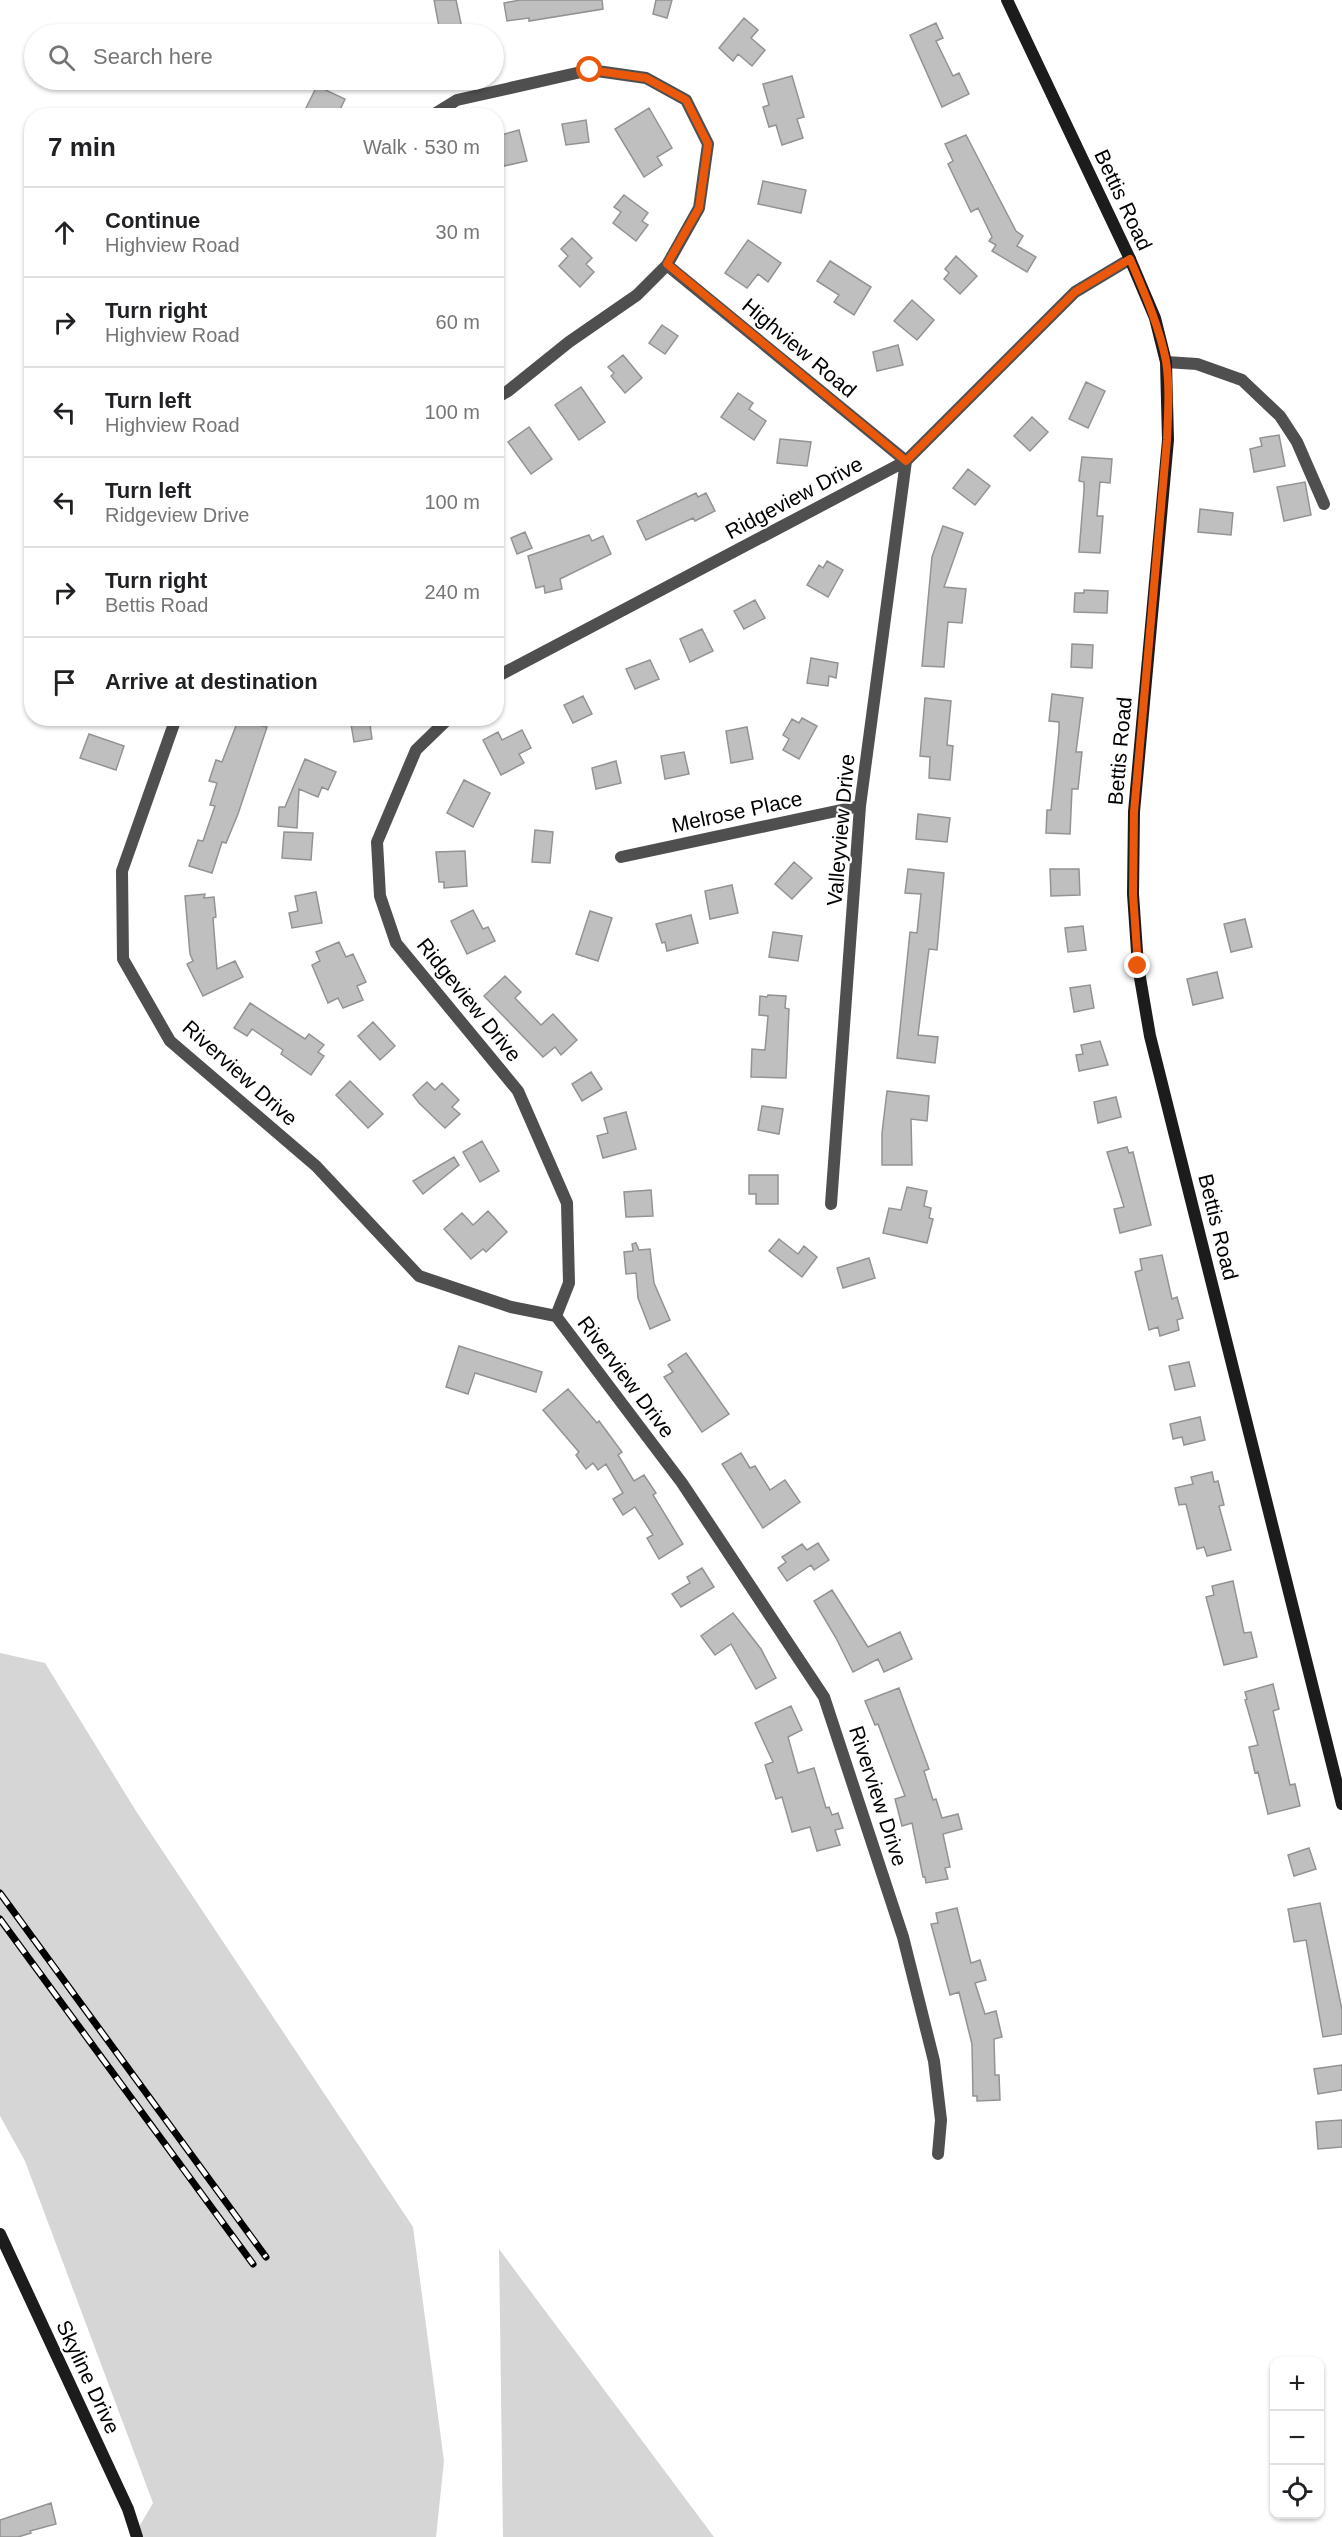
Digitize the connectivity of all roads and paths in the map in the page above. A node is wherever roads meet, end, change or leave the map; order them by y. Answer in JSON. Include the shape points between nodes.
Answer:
{"nodes":[{"id":1,"x":1007,"y":0,"type":"edge"},
{"id":2,"x":504,"y":89,"type":"edge"},
{"id":3,"x":501,"y":90,"type":"edge"},
{"id":4,"x":444,"y":108,"type":"edge"},
{"id":5,"x":1130,"y":259,"type":"junction"},
{"id":6,"x":667,"y":264,"type":"junction"},
{"id":7,"x":1166,"y":362,"type":"junction"},
{"id":8,"x":504,"y":394,"type":"edge"},
{"id":9,"x":906,"y":461,"type":"junction"},
{"id":10,"x":1324,"y":504,"type":"dead end"},
{"id":11,"x":504,"y":673,"type":"edge"},
{"id":12,"x":173,"y":726,"type":"edge"},
{"id":13,"x":441,"y":726,"type":"edge"},
{"id":14,"x":860,"y":806,"type":"junction"},
{"id":15,"x":621,"y":857,"type":"dead end"},
{"id":16,"x":831,"y":1204,"type":"dead end"},
{"id":17,"x":556,"y":1316,"type":"junction"},
{"id":18,"x":1342,"y":1804,"type":"edge"},
{"id":19,"x":938,"y":2154,"type":"dead end"},
{"id":20,"x":0,"y":2234,"type":"edge"},
{"id":21,"x":137,"y":2537,"type":"edge"}],
"edges":[{"from":1,"to":5,"type":"street","name":"Bettis Road"},
{"from":2,"to":6,"type":"street","via":[[590,70],[646,78],[686,100],[708,144],[699,208]]},
{"from":3,"to":4,"type":"street","via":[[457,100]]},
{"from":5,"to":7,"type":"street","name":"Bettis Road","via":[[1155,318]]},
{"from":5,"to":9,"type":"street","name":"Ridgeview Drive","via":[[1075,292]]},
{"from":6,"to":8,"type":"street","via":[[637,295]]},
{"from":6,"to":9,"type":"street","name":"Highview Road"},
{"from":7,"to":10,"type":"street","via":[[1197,364],[1242,380],[1280,416],[1297,442]]},
{"from":7,"to":18,"type":"street","name":"Bettis Road","via":[[1167,440],[1134,812],[1133,894],[1138,966],[1150,1036]]},
{"from":9,"to":11,"type":"street","name":"Ridgeview Drive"},
{"from":9,"to":14,"type":"street","name":"Valleyview Drive"},
{"from":12,"to":17,"type":"street","name":"Riverview Drive","via":[[122,871],[123,959],[170,1041],[316,1166],[418,1276],[511,1307]]},
{"from":13,"to":17,"type":"street","name":"Ridgeview Drive","via":[[416,750],[377,842],[380,896],[396,943],[518,1091],[567,1203],[569,1283]]},
{"from":14,"to":15,"type":"street","name":"Melrose Place"},
{"from":14,"to":16,"type":"street","name":"Valleyview Drive"},
{"from":17,"to":19,"type":"street","name":"Riverview Drive","via":[[682,1483],[824,1697],[906,1948],[934,2061],[941,2120]]},
{"from":20,"to":21,"type":"street","name":"Skyline Drive","via":[[128,2509]]}]}
